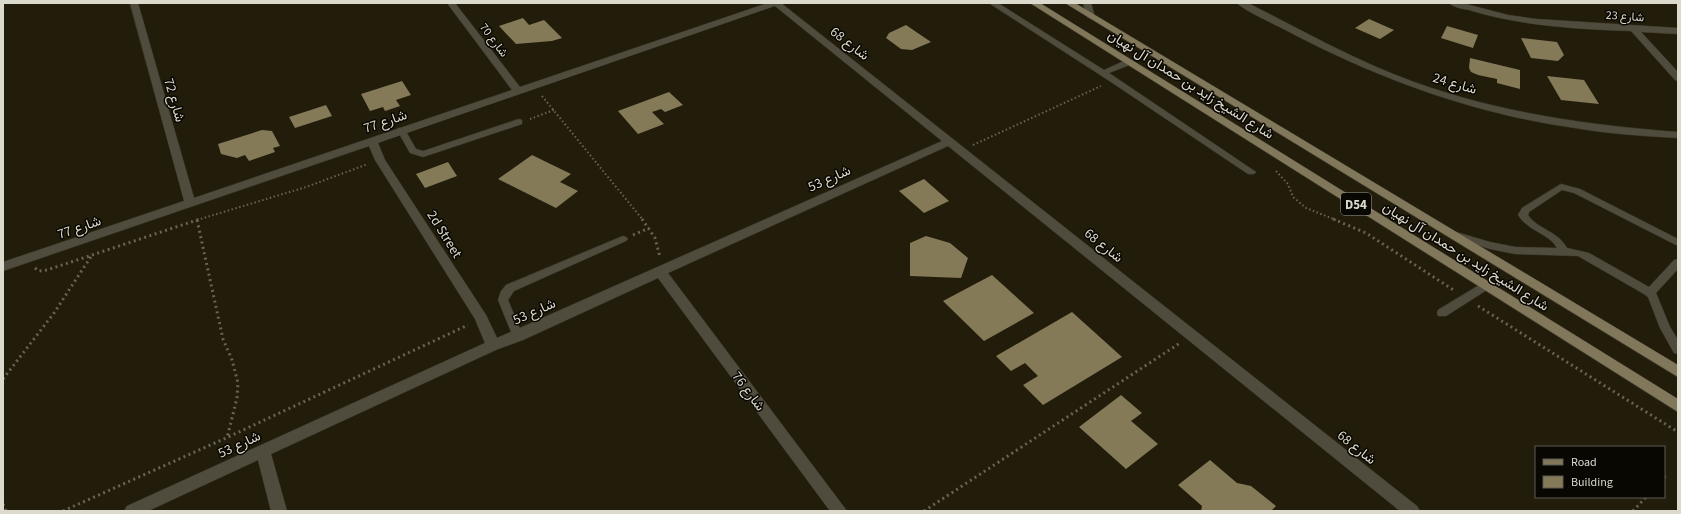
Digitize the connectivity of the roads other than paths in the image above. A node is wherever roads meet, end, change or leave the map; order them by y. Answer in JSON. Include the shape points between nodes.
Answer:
{"nodes":[{"id":1,"x":134,"y":3,"type":"edge"},
{"id":2,"x":451,"y":3,"type":"edge"},
{"id":3,"x":776,"y":3,"type":"edge"},
{"id":4,"x":993,"y":3,"type":"edge"},
{"id":5,"x":1034,"y":3,"type":"edge"},
{"id":6,"x":1069,"y":3,"type":"edge"},
{"id":7,"x":1087,"y":3,"type":"edge"},
{"id":8,"x":1241,"y":3,"type":"edge"},
{"id":9,"x":1453,"y":3,"type":"edge"},
{"id":10,"x":1091,"y":17,"type":"junction"},
{"id":11,"x":1632,"y":28,"type":"junction"},
{"id":12,"x":1678,"y":31,"type":"edge"},
{"id":13,"x":1129,"y":62,"type":"junction"},
{"id":14,"x":1103,"y":73,"type":"junction"},
{"id":15,"x":1678,"y":78,"type":"edge"},
{"id":16,"x":518,"y":91,"type":"junction"},
{"id":17,"x":519,"y":122,"type":"road end"},
{"id":18,"x":401,"y":130,"type":"junction"},
{"id":19,"x":1678,"y":135,"type":"edge"},
{"id":20,"x":372,"y":140,"type":"junction"},
{"id":21,"x":950,"y":141,"type":"junction"},
{"id":22,"x":1251,"y":172,"type":"dead end"},
{"id":23,"x":190,"y":204,"type":"junction"},
{"id":24,"x":1446,"y":232,"type":"junction"},
{"id":25,"x":623,"y":239,"type":"road end"},
{"id":26,"x":1678,"y":243,"type":"edge"},
{"id":27,"x":1560,"y":252,"type":"junction"},
{"id":28,"x":1678,"y":263,"type":"edge"},
{"id":29,"x":3,"y":268,"type":"edge"},
{"id":30,"x":660,"y":272,"type":"junction"},
{"id":31,"x":1486,"y":286,"type":"junction"},
{"id":32,"x":1650,"y":293,"type":"junction"},
{"id":33,"x":1442,"y":313,"type":"dead end"},
{"id":34,"x":518,"y":336,"type":"junction"},
{"id":35,"x":493,"y":345,"type":"junction"},
{"id":36,"x":1678,"y":350,"type":"edge"},
{"id":37,"x":1678,"y":372,"type":"edge"},
{"id":38,"x":1678,"y":406,"type":"edge"},
{"id":39,"x":263,"y":451,"type":"junction"},
{"id":40,"x":132,"y":511,"type":"edge"},
{"id":41,"x":279,"y":511,"type":"edge"},
{"id":42,"x":839,"y":511,"type":"edge"},
{"id":43,"x":1412,"y":511,"type":"edge"}],
"edges":[{"from":1,"to":23,"type":"street","name":"شارع 72"},
{"from":2,"to":16,"type":"street","name":"شارع 70"},
{"from":3,"to":16,"type":"street","name":"شارع 77"},
{"from":3,"to":21,"type":"street","name":"شارع 68"},
{"from":4,"to":14,"type":"lane"},
{"from":5,"to":13,"type":"main road","name":"شارع الشيخ زايد بن حمدان آل نهيان","number":"D54"},
{"from":6,"to":10,"type":"main road","name":"شارع الشيخ زايد بن حمدان آل نهيان","number":"D54"},
{"from":7,"to":10,"type":"lane"},
{"from":8,"to":19,"type":"street","name":"شارع 24","via":[[1368,67],[1437,93],[1567,124]]},
{"from":9,"to":11,"type":"street","name":"شارع 23","via":[[1522,20]]},
{"from":10,"to":24,"type":"main road","name":"شارع الشيخ زايد بن حمدان آل نهيان","number":"D54"},
{"from":11,"to":12,"type":"street","name":"شارع 23"},
{"from":11,"to":15,"type":"street"},
{"from":13,"to":14,"type":"lane"},
{"from":13,"to":31,"type":"main road","name":"شارع الشيخ زايد بن حمدان آل نهيان","number":"D54"},
{"from":14,"to":22,"type":"lane"},
{"from":16,"to":18,"type":"street","name":"شارع 77"},
{"from":17,"to":18,"type":"lane","via":[[423,154],[413,151]]},
{"from":18,"to":20,"type":"street","name":"شارع 77"},
{"from":20,"to":23,"type":"street","name":"شارع 77"},
{"from":20,"to":35,"type":"street","name":"2d Street","via":[[380,160],[481,318]]},
{"from":21,"to":30,"type":"street","name":"شارع 53"},
{"from":21,"to":43,"type":"street","name":"شارع 68"},
{"from":23,"to":29,"type":"street","name":"شارع 77"},
{"from":24,"to":27,"type":"lane","via":[[1504,249],[1541,253]]},
{"from":24,"to":37,"type":"main road","name":"شارع الشيخ زايد بن حمدان آل نهيان","number":"D54"},
{"from":25,"to":34,"type":"lane","via":[[510,288],[503,300]]},
{"from":26,"to":27,"type":"lane","via":[[1577,191],[1560,187],[1526,210],[1523,215],[1529,223],[1558,242],[1562,248]]},
{"from":27,"to":32,"type":"lane","via":[[1574,251],[1585,255],[1639,284]]},
{"from":28,"to":32,"type":"lane"},
{"from":30,"to":34,"type":"street","name":"شارع 53"},
{"from":30,"to":42,"type":"street","name":"شارع 76"},
{"from":31,"to":33,"type":"lane"},
{"from":31,"to":38,"type":"main road","name":"شارع الشيخ زايد بن حمدان آل نهيان","number":"D54"},
{"from":32,"to":36,"type":"lane"},
{"from":34,"to":35,"type":"street","name":"شارع 53"},
{"from":35,"to":39,"type":"street","name":"شارع 53"},
{"from":39,"to":40,"type":"street","name":"شارع 53"},
{"from":39,"to":41,"type":"street"}]}
